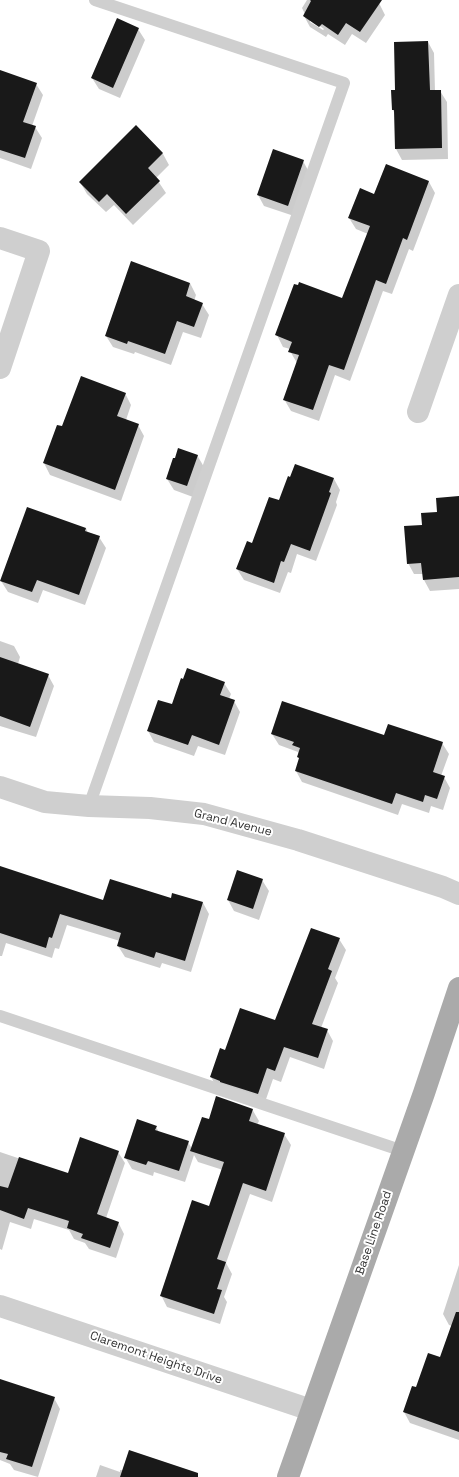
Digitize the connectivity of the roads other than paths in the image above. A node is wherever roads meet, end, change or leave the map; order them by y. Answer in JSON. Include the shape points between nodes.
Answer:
{"nodes":[{"id":1,"x":95,"y":0,"type":"edge"},
{"id":2,"x":0,"y":238,"type":"edge"},
{"id":3,"x":459,"y":295,"type":"edge"},
{"id":4,"x":0,"y":368,"type":"edge"},
{"id":5,"x":418,"y":412,"type":"dead end"},
{"id":6,"x":0,"y":787,"type":"edge"},
{"id":7,"x":89,"y":806,"type":"junction"},
{"id":8,"x":459,"y":894,"type":"edge"},
{"id":9,"x":459,"y":988,"type":"edge"},
{"id":10,"x":0,"y":1016,"type":"edge"},
{"id":11,"x":403,"y":1152,"type":"junction"},
{"id":12,"x":0,"y":1306,"type":"edge"},
{"id":13,"x":311,"y":1410,"type":"junction"},
{"id":14,"x":288,"y":1477,"type":"edge"}],
"edges":[{"from":1,"to":7,"type":"lane","via":[[344,83]]},
{"from":2,"to":4,"type":"street","via":[[39,251]]},
{"from":3,"to":5,"type":"street"},
{"from":6,"to":7,"type":"street","name":"Grand Avenue","via":[[45,802]]},
{"from":7,"to":8,"type":"street","name":"Grand Avenue","via":[[150,808],[204,814],[298,840]]},
{"from":9,"to":11,"type":"main road","name":"Base Line Road"},
{"from":10,"to":11,"type":"lane"},
{"from":11,"to":13,"type":"main road","name":"Base Line Road"},
{"from":12,"to":13,"type":"street","name":"Claremont Heights Drive"},
{"from":13,"to":14,"type":"main road","name":"Base Line Road"}]}
